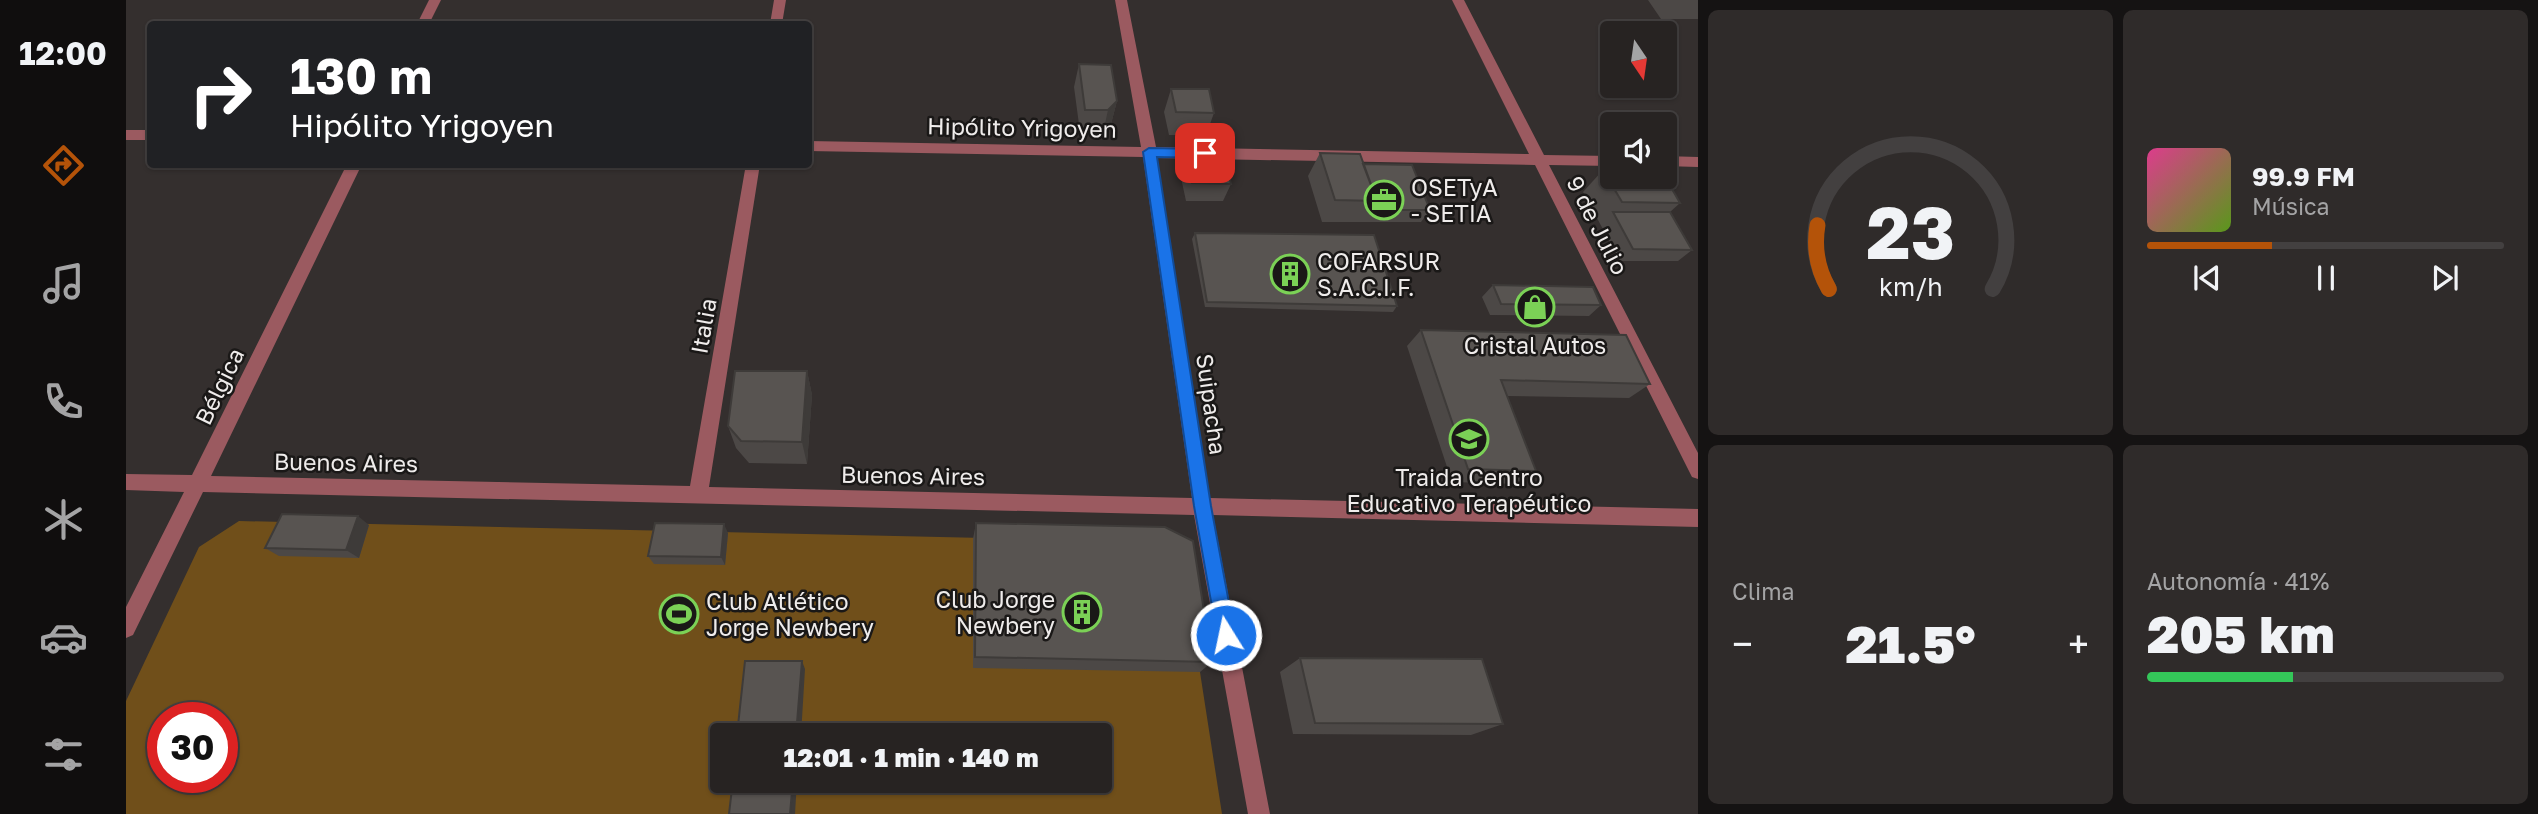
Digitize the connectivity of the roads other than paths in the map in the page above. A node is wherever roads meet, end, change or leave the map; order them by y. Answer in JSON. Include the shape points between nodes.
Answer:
{"nodes":[{"id":1,"x":435,"y":0,"type":"edge"},
{"id":2,"x":780,"y":0,"type":"edge"},
{"id":3,"x":1121,"y":0,"type":"edge"},
{"id":4,"x":1458,"y":0,"type":"edge"},
{"id":5,"x":424,"y":21,"type":"edge"},
{"id":6,"x":776,"y":21,"type":"edge"},
{"id":7,"x":126,"y":135,"type":"edge"},
{"id":8,"x":147,"y":135,"type":"edge"},
{"id":9,"x":812,"y":146,"type":"edge"},
{"id":10,"x":1149,"y":152,"type":"junction"},
{"id":11,"x":1539,"y":159,"type":"junction"},
{"id":12,"x":1600,"y":160,"type":"edge"},
{"id":13,"x":1677,"y":161,"type":"edge"},
{"id":14,"x":1698,"y":162,"type":"edge"},
{"id":15,"x":353,"y":168,"type":"edge"},
{"id":16,"x":752,"y":168,"type":"edge"},
{"id":17,"x":1698,"y":471,"type":"edge"},
{"id":18,"x":126,"y":482,"type":"edge"},
{"id":19,"x":198,"y":484,"type":"junction"},
{"id":20,"x":698,"y":495,"type":"junction"},
{"id":21,"x":1202,"y":506,"type":"junction"},
{"id":22,"x":1698,"y":518,"type":"edge"},
{"id":23,"x":126,"y":628,"type":"edge"},
{"id":24,"x":1259,"y":814,"type":"edge"}],
"edges":[{"from":1,"to":5,"type":"street"},
{"from":2,"to":6,"type":"street"},
{"from":3,"to":10,"type":"street","name":"Suipacha"},
{"from":4,"to":11,"type":"street","name":"9 de Julio"},
{"from":7,"to":8,"type":"street"},
{"from":9,"to":10,"type":"street","name":"Hipólito Yrigoyen"},
{"from":10,"to":11,"type":"street","name":"Hipólito Yrigoyen"},
{"from":10,"to":21,"type":"street","name":"Suipacha"},
{"from":11,"to":12,"type":"street","name":"Hipólito Yrigoyen"},
{"from":11,"to":17,"type":"street","name":"9 de Julio"},
{"from":13,"to":14,"type":"street"},
{"from":15,"to":19,"type":"street","name":"Bélgica"},
{"from":16,"to":20,"type":"street","name":"Italia"},
{"from":18,"to":19,"type":"street","name":"Buenos Aires"},
{"from":19,"to":20,"type":"street","name":"Buenos Aires"},
{"from":19,"to":23,"type":"street","name":"Bélgica"},
{"from":20,"to":21,"type":"street","name":"Buenos Aires"},
{"from":21,"to":22,"type":"street","name":"Buenos Aires"},
{"from":21,"to":24,"type":"street","name":"Suipacha"}]}
